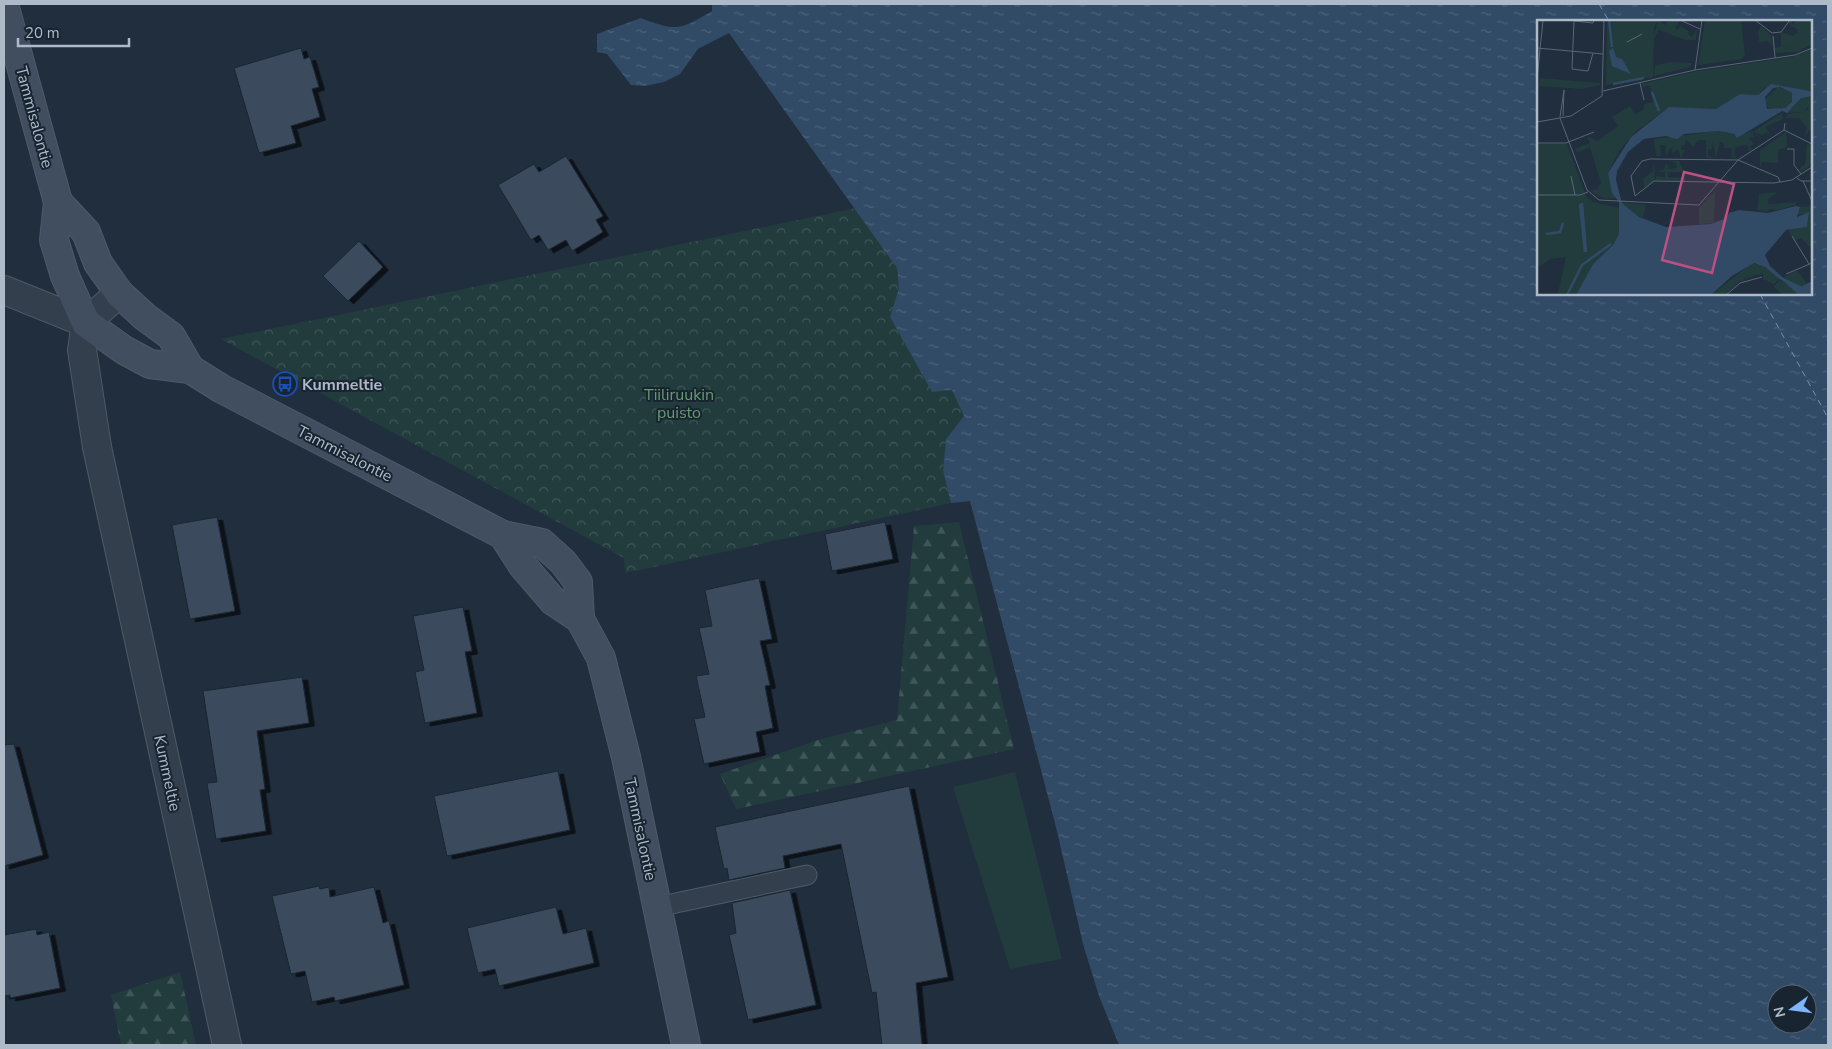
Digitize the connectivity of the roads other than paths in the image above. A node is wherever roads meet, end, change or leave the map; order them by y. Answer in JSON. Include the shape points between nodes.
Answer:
{"nodes":[{"id":1,"x":4,"y":4,"type":"edge"},
{"id":2,"x":58,"y":202,"type":"junction"},
{"id":3,"x":4,"y":290,"type":"edge"},
{"id":4,"x":119,"y":292,"type":"junction"},
{"id":5,"x":86,"y":323,"type":"junction"},
{"id":6,"x":190,"y":369,"type":"junction"},
{"id":7,"x":807,"y":874,"type":"dead end"},
{"id":8,"x":657,"y":907,"type":"junction"},
{"id":9,"x":227,"y":1045,"type":"edge"},
{"id":10,"x":686,"y":1045,"type":"edge"}],
"edges":[{"from":1,"to":2,"type":"street","name":"Tammisalontie"},
{"from":2,"to":4,"type":"street","name":"Tammisalontie","via":[[86,232],[98,263]]},
{"from":2,"to":5,"type":"street","name":"Tammisalontie","via":[[54,240],[64,276]]},
{"from":3,"to":5,"type":"street"},
{"from":4,"to":5,"type":"street"},
{"from":4,"to":6,"type":"street","name":"Tammisalontie","via":[[145,317],[172,336]]},
{"from":5,"to":6,"type":"street","name":"Tammisalontie","via":[[150,364]]},
{"from":5,"to":9,"type":"street","name":"Kummeltie","via":[[82,350],[97,447]]},
{"from":6,"to":8,"type":"street","name":"Tammisalontie","via":[[222,389],[503,535],[542,543],[563,562],[578,582],[580,619],[601,658],[611,694]]},
{"from":7,"to":8,"type":"lane"},
{"from":8,"to":10,"type":"street","name":"Tammisalontie"}]}
